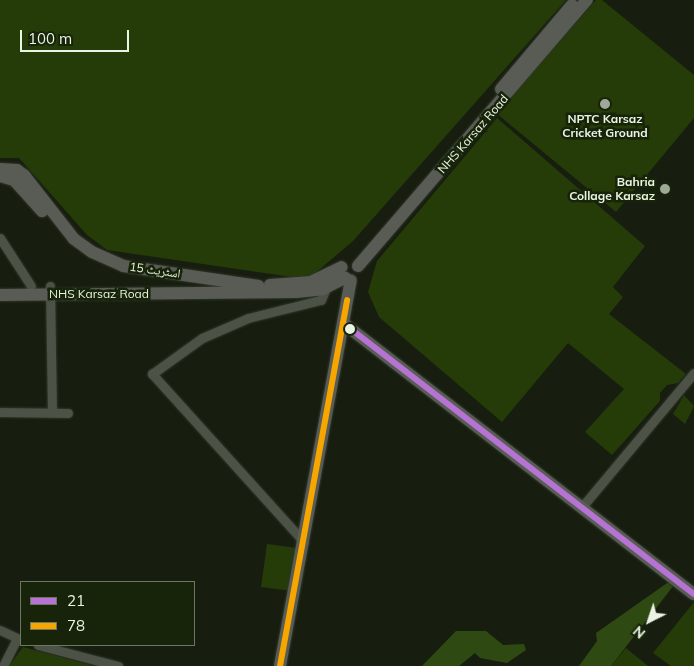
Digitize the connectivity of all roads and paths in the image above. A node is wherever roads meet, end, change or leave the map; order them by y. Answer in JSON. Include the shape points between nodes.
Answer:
{"nodes":[{"id":1,"x":576,"y":0,"type":"edge"},
{"id":2,"x":587,"y":0,"type":"edge"},
{"id":3,"x":0,"y":169,"type":"edge"},
{"id":4,"x":0,"y":176,"type":"edge"},
{"id":5,"x":0,"y":238,"type":"edge"},
{"id":6,"x":123,"y":266,"type":"junction"},
{"id":7,"x":349,"y":271,"type":"junction"},
{"id":8,"x":0,"y":286,"type":"edge"},
{"id":9,"x":30,"y":286,"type":"junction"},
{"id":10,"x":259,"y":286,"type":"junction"},
{"id":11,"x":326,"y":288,"type":"junction"},
{"id":12,"x":184,"y":290,"type":"junction"},
{"id":13,"x":50,"y":291,"type":"junction"},
{"id":14,"x":0,"y":295,"type":"edge"},
{"id":15,"x":343,"y":324,"type":"junction"},
{"id":16,"x":694,"y":373,"type":"edge"},
{"id":17,"x":0,"y":412,"type":"edge"},
{"id":18,"x":52,"y":412,"type":"junction"},
{"id":19,"x":68,"y":412,"type":"dead end"},
{"id":20,"x":581,"y":508,"type":"junction"},
{"id":21,"x":304,"y":542,"type":"junction"},
{"id":22,"x":694,"y":594,"type":"edge"},
{"id":23,"x":0,"y":630,"type":"edge"},
{"id":24,"x":19,"y":640,"type":"edge"},
{"id":25,"x":42,"y":646,"type":"edge"},
{"id":26,"x":3,"y":666,"type":"edge"},
{"id":27,"x":118,"y":666,"type":"edge"},
{"id":28,"x":280,"y":666,"type":"edge"}],
"edges":[{"from":1,"to":7,"type":"street","name":"NHS Karsaz Road"},
{"from":2,"to":7,"type":"street","name":"NHS Karsaz Road"},
{"from":3,"to":6,"type":"street","name":"اسٹریٹ 15","via":[[17,170],[24,175],[74,239]]},
{"from":4,"to":6,"type":"street","via":[[18,183],[84,256]]},
{"from":5,"to":9,"type":"street"},
{"from":6,"to":10,"type":"street","name":"اسٹریٹ 15"},
{"from":7,"to":10,"type":"street","name":"NHS Karsaz Road","via":[[311,282]]},
{"from":7,"to":11,"type":"street","name":"NHS Karsaz Road"},
{"from":7,"to":15,"type":"street"},
{"from":8,"to":9,"type":"street","name":"NHS Karsaz Road"},
{"from":9,"to":13,"type":"street","name":"NHS Karsaz Road"},
{"from":10,"to":12,"type":"street","name":"NHS Karsaz Road"},
{"from":11,"to":12,"type":"street","name":"NHS Karsaz Road","via":[[296,292]]},
{"from":11,"to":21,"type":"street","via":[[322,300],[248,318],[202,338],[152,374]]},
{"from":12,"to":13,"type":"street","name":"NHS Karsaz Road"},
{"from":13,"to":14,"type":"street","name":"NHS Karsaz Road"},
{"from":13,"to":18,"type":"street"},
{"from":15,"to":20,"type":"street"},
{"from":15,"to":21,"type":"street"},
{"from":16,"to":20,"type":"street"},
{"from":17,"to":18,"type":"street"},
{"from":18,"to":19,"type":"street"},
{"from":20,"to":22,"type":"street"},
{"from":21,"to":28,"type":"street"},
{"from":23,"to":24,"type":"street"},
{"from":24,"to":26,"type":"street"},
{"from":25,"to":27,"type":"street"}]}
